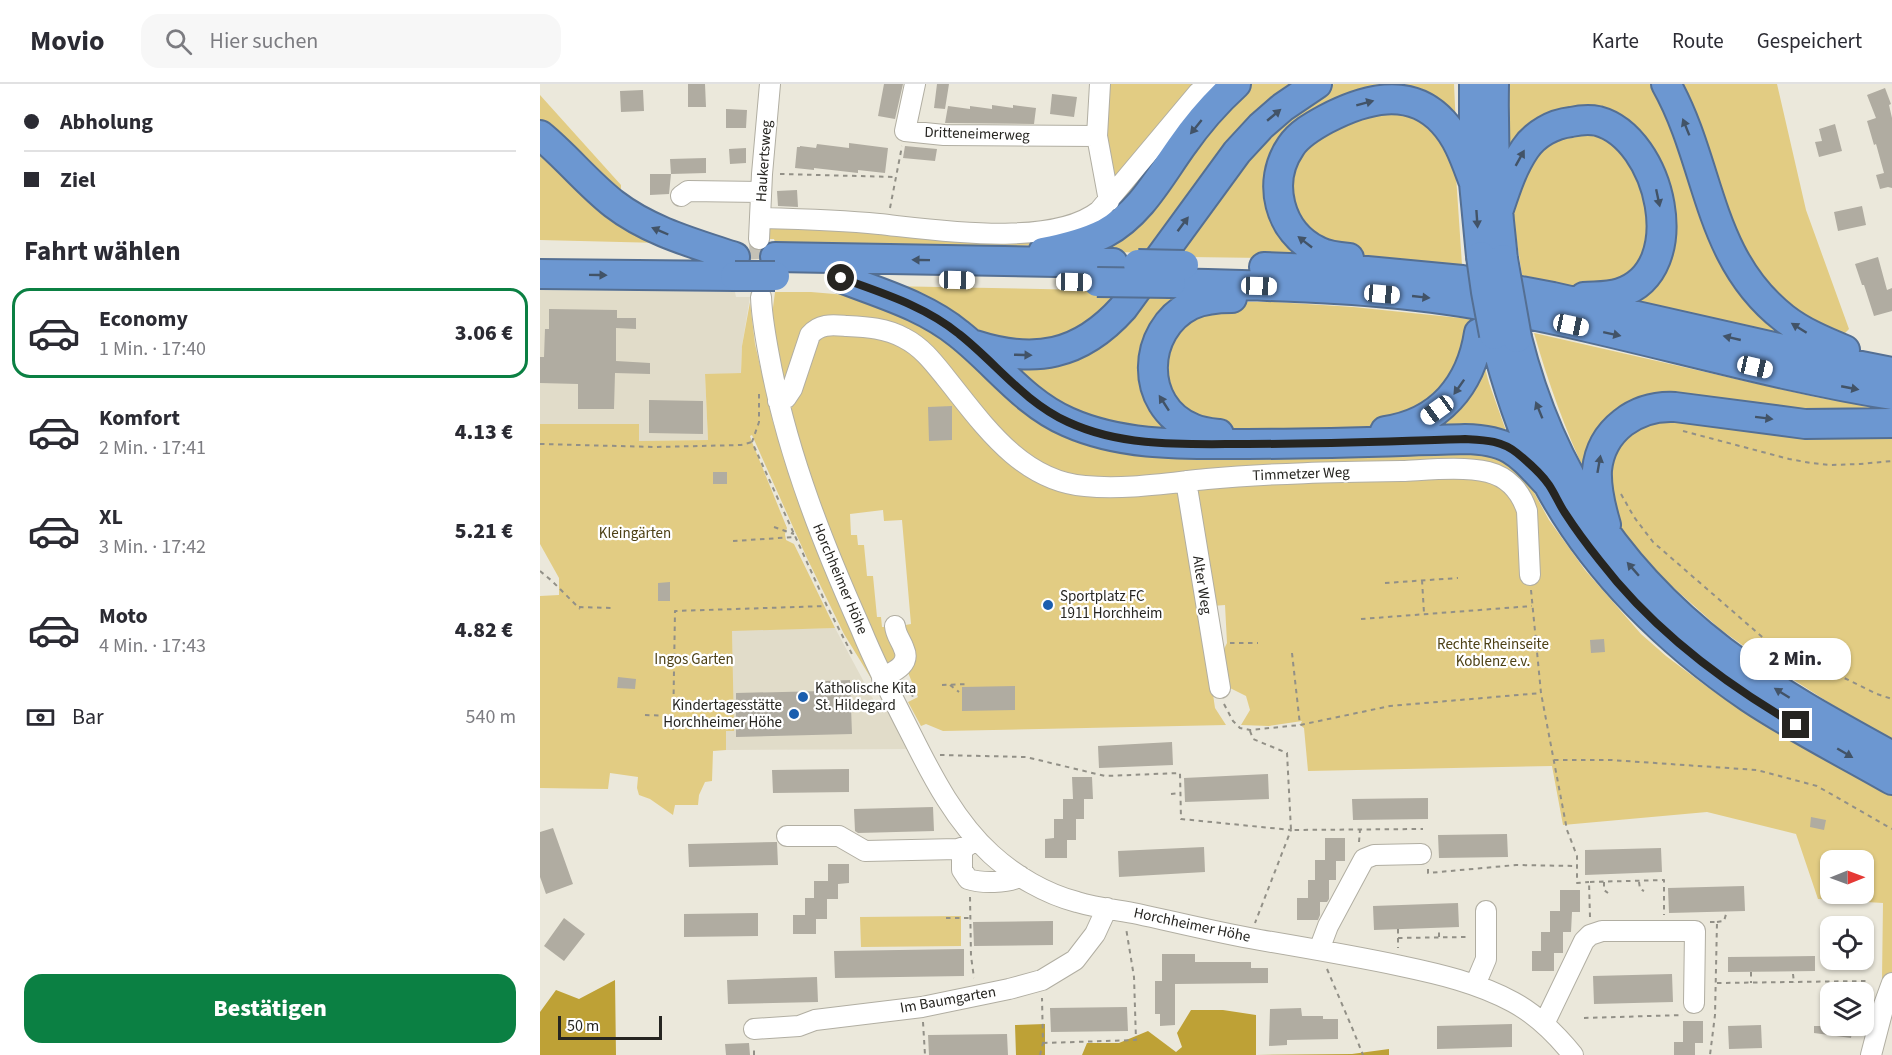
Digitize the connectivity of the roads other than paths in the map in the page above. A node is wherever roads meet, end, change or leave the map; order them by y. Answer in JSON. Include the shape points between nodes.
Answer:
{"nodes":[{"id":1,"x":770,"y":84,"type":"edge"},
{"id":2,"x":915,"y":84,"type":"edge"},
{"id":3,"x":1100,"y":84,"type":"edge"},
{"id":4,"x":1208,"y":84,"type":"edge"},
{"id":5,"x":1236,"y":84,"type":"edge"},
{"id":6,"x":1317,"y":84,"type":"edge"},
{"id":7,"x":1474,"y":84,"type":"edge"},
{"id":8,"x":1494,"y":84,"type":"edge"},
{"id":9,"x":1666,"y":84,"type":"edge"},
{"id":10,"x":540,"y":135,"type":"edge"},
{"id":11,"x":1097,"y":136,"type":"junction"},
{"id":12,"x":761,"y":183,"type":"junction"},
{"id":13,"x":1474,"y":183,"type":"junction"},
{"id":14,"x":681,"y":196,"type":"dead end"},
{"id":15,"x":1109,"y":201,"type":"junction"},
{"id":16,"x":1498,"y":212,"type":"junction"},
{"id":17,"x":759,"y":218,"type":"junction"},
{"id":18,"x":540,"y":254,"type":"edge"},
{"id":19,"x":1492,"y":257,"type":"junction"},
{"id":20,"x":1000,"y":261,"type":"junction"},
{"id":21,"x":735,"y":266,"type":"junction"},
{"id":22,"x":767,"y":267,"type":"junction"},
{"id":23,"x":1105,"y":273,"type":"junction"},
{"id":24,"x":540,"y":274,"type":"edge"},
{"id":25,"x":1177,"y":274,"type":"junction"},
{"id":26,"x":1442,"y":277,"type":"junction"},
{"id":27,"x":841,"y":278,"type":"junction"},
{"id":28,"x":1363,"y":292,"type":"junction"},
{"id":29,"x":1553,"y":297,"type":"junction"},
{"id":30,"x":1497,"y":335,"type":"junction"},
{"id":31,"x":970,"y":343,"type":"junction"},
{"id":32,"x":1892,"y":366,"type":"edge"},
{"id":33,"x":1892,"y":372,"type":"edge"},
{"id":34,"x":1892,"y":395,"type":"edge"},
{"id":35,"x":778,"y":401,"type":"junction"},
{"id":36,"x":1892,"y":423,"type":"edge"},
{"id":37,"x":1186,"y":481,"type":"junction"},
{"id":38,"x":1548,"y":484,"type":"junction"},
{"id":39,"x":1611,"y":541,"type":"junction"},
{"id":40,"x":1530,"y":575,"type":"road end"},
{"id":41,"x":895,"y":626,"type":"dead end"},
{"id":42,"x":882,"y":678,"type":"junction"},
{"id":43,"x":1220,"y":688,"type":"road end"},
{"id":44,"x":1892,"y":756,"type":"edge"},
{"id":45,"x":1892,"y":780,"type":"edge"},
{"id":46,"x":787,"y":836,"type":"dead end"},
{"id":47,"x":969,"y":844,"type":"junction"},
{"id":48,"x":1420,"y":854,"type":"road end"},
{"id":49,"x":1020,"y":876,"type":"junction"},
{"id":50,"x":1115,"y":909,"type":"junction"},
{"id":51,"x":1486,"y":911,"type":"dead end"},
{"id":52,"x":1319,"y":950,"type":"junction"},
{"id":53,"x":1892,"y":983,"type":"edge"},
{"id":54,"x":1475,"y":985,"type":"junction"},
{"id":55,"x":1688,"y":1009,"type":"road end"},
{"id":56,"x":1544,"y":1024,"type":"junction"},
{"id":57,"x":754,"y":1029,"type":"dead end"},
{"id":58,"x":1574,"y":1055,"type":"edge"},
{"id":59,"x":1871,"y":1055,"type":"edge"}],
"edges":[{"from":1,"to":12,"type":"street","name":"Haukertsweg"},
{"from":2,"to":11,"type":"street","name":"Dritteneimerweg","via":[[905,131]]},
{"from":3,"to":11,"type":"street"},
{"from":4,"to":15,"type":"street"},
{"from":5,"to":20,"type":"highway","one_way":true,"via":[[1196,127],[1142,202],[1119,223],[1077,244]]},
{"from":31,"to":6,"type":"highway","one_way":true,"via":[[1010,354],[1041,355],[1076,344],[1101,330],[1128,302],[1237,152],[1283,107]]},
{"from":7,"to":13,"type":"highway"},
{"from":8,"to":16,"type":"highway"},
{"from":32,"to":9,"type":"highway","one_way":true,"via":[[1811,336],[1768,305],[1752,286],[1730,253],[1691,138]]},
{"from":21,"to":10,"type":"highway","one_way":true,"via":[[636,219],[604,196]]},
{"from":11,"to":15,"type":"street"},
{"from":12,"to":14,"type":"street","via":[[688,191]]},
{"from":12,"to":17,"type":"street","name":"Haukertsweg"},
{"from":13,"to":19,"type":"highway","one_way":true},
{"from":26,"to":13,"type":"highway","one_way":true,"via":[[1334,256],[1305,244],[1280,205],[1278,182],[1283,159],[1302,134],[1337,113],[1371,101],[1400,99],[1424,106],[1444,123]]},
{"from":15,"to":17,"type":"street","via":[[1090,218],[1065,227],[1026,233],[928,231]]},
{"from":16,"to":19,"type":"highway"},
{"from":16,"to":29,"type":"highway","one_way":true,"via":[[1526,148],[1538,136],[1566,122],[1598,121],[1612,127],[1636,147],[1646,162],[1659,200],[1661,220],[1658,254],[1652,267],[1644,278],[1622,293]]},
{"from":17,"to":22,"type":"street","name":"Haukertsweg"},
{"from":18,"to":21,"type":"highway"},
{"from":19,"to":30,"type":"highway","bridge":true},
{"from":19,"to":30,"type":"highway","bridge":true,"via":[[1485,292]]},
{"from":20,"to":22,"type":"highway","one_way":true},
{"from":20,"to":23,"type":"highway"},
{"from":21,"to":22,"type":"highway","bridge":true},
{"from":24,"to":21,"type":"highway","one_way":true},
{"from":22,"to":27,"type":"highway"},
{"from":22,"to":35,"type":"street","name":"Horchheimer Höhe","via":[[766,338]]},
{"from":23,"to":25,"type":"highway","bridge":true},
{"from":23,"to":27,"type":"highway"},
{"from":25,"to":26,"type":"highway","via":[[1355,270]]},
{"from":25,"to":28,"type":"highway"},
{"from":26,"to":29,"type":"highway"},
{"from":27,"to":31,"type":"highway","via":[[925,311]]},
{"from":30,"to":28,"type":"highway","one_way":true,"via":[[1447,402],[1427,417],[1395,429],[1215,434],[1182,423],[1160,399],[1153,377],[1157,342],[1168,322],[1192,305],[1211,298]]},
{"from":28,"to":34,"type":"highway","one_way":true,"via":[[1462,302]]},
{"from":33,"to":29,"type":"highway","one_way":true},
{"from":30,"to":38,"type":"highway","via":[[1517,412]]},
{"from":39,"to":30,"type":"highway","one_way":true,"via":[[1582,499],[1534,399]]},
{"from":31,"to":38,"type":"highway","via":[[1035,402],[1067,422],[1104,435],[1185,444],[1489,440],[1526,460]]},
{"from":35,"to":37,"type":"street","name":"Timmetzer Weg","via":[[792,389],[814,330],[828,324],[881,329],[904,337],[922,350],[996,438],[1044,475],[1091,487]]},
{"from":35,"to":42,"type":"street","name":"Horchheimer Höhe","via":[[823,540]]},
{"from":39,"to":36,"type":"highway","one_way":true,"via":[[1599,498],[1599,458],[1610,435],[1639,412],[1662,406],[1805,423]]},
{"from":37,"to":40,"type":"street","name":"Timmetzer Weg","via":[[1375,471],[1487,472],[1506,480],[1525,503]]},
{"from":37,"to":43,"type":"street","name":"Alter Weg"},
{"from":38,"to":45,"type":"highway","one_way":true,"via":[[1611,575],[1687,651],[1758,703]]},
{"from":44,"to":39,"type":"highway","one_way":true,"via":[[1784,694],[1706,639],[1654,592]]},
{"from":41,"to":42,"type":"street","via":[[906,658],[900,668]]},
{"from":42,"to":47,"type":"street","name":"Horchheimer Höhe"},
{"from":46,"to":47,"type":"street","via":[[839,836],[865,851]]},
{"from":47,"to":49,"type":"street","name":"Horchheimer Höhe"},
{"from":47,"to":49,"type":"street","via":[[962,870],[968,879],[1007,881]]},
{"from":48,"to":52,"type":"street","via":[[1374,855],[1364,859]]},
{"from":49,"to":50,"type":"street","name":"Horchheimer Höhe","via":[[1060,897]]},
{"from":50,"to":52,"type":"street","name":"Horchheimer Höhe"},
{"from":50,"to":57,"type":"street","name":"Im Baumgarten","via":[[1076,960],[1042,980],[922,1006],[815,1020],[799,1026]]},
{"from":51,"to":54,"type":"street","via":[[1486,959]]},
{"from":52,"to":54,"type":"street","name":"Horchheimer Höhe"},
{"from":53,"to":59,"type":"street"},
{"from":54,"to":56,"type":"street","name":"Horchheimer Höhe","via":[[1512,1001]]},
{"from":55,"to":56,"type":"street","via":[[1695,931],[1602,931],[1584,941]]},
{"from":56,"to":58,"type":"street","name":"Horchheimer Höhe"}]}
